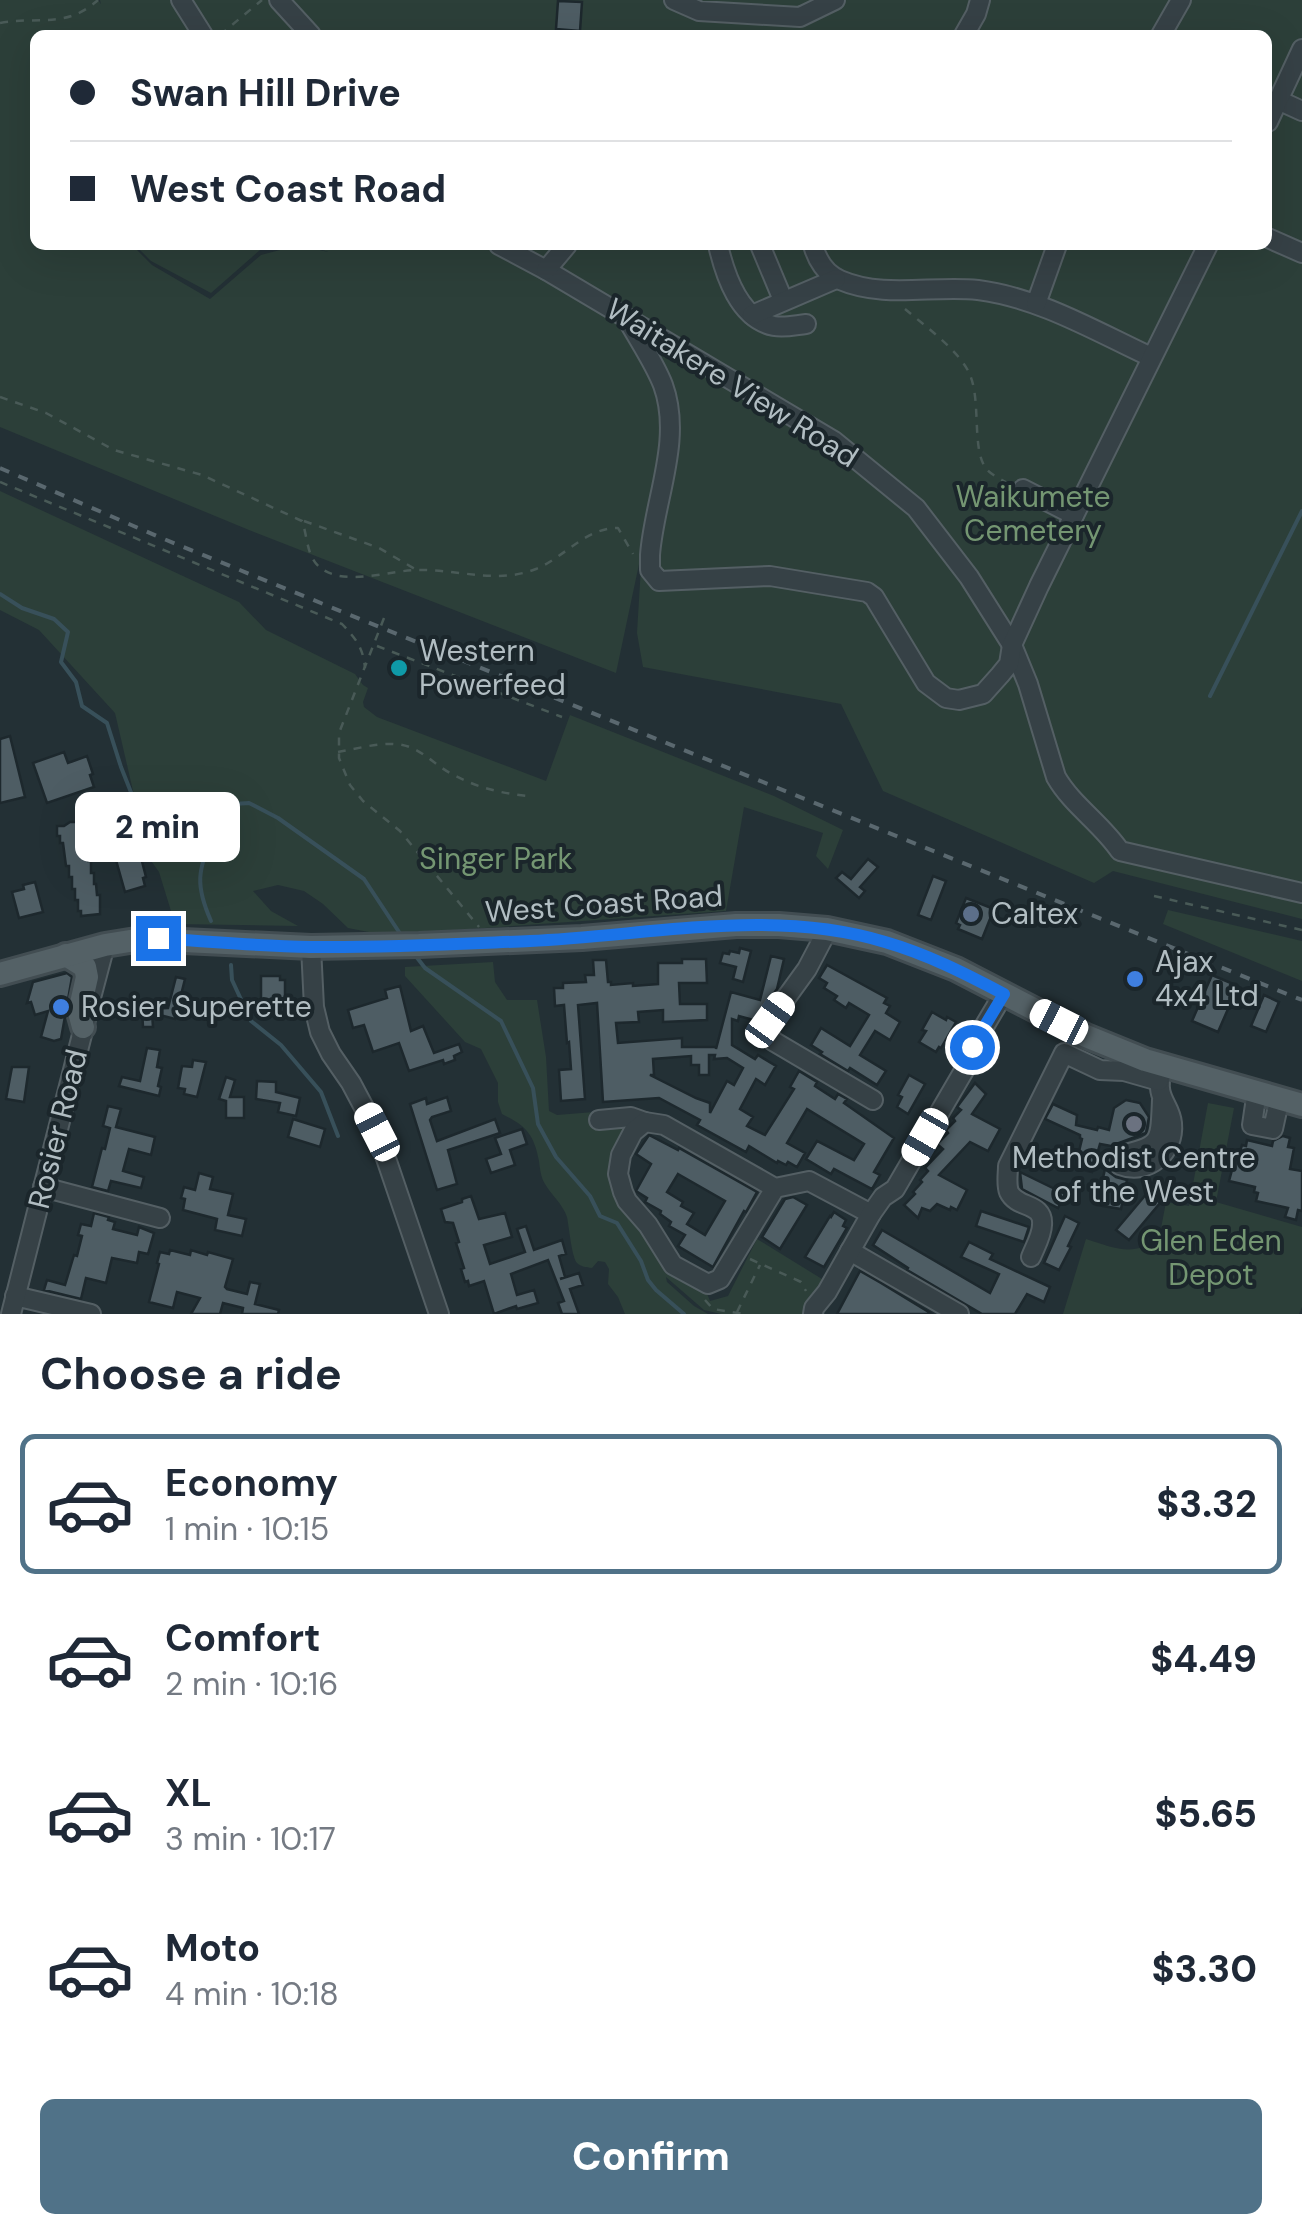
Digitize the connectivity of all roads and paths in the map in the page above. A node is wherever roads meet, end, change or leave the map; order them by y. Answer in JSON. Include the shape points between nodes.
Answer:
{"nodes":[{"id":1,"x":98,"y":0,"type":"edge"},
{"id":2,"x":181,"y":0,"type":"edge"},
{"id":3,"x":262,"y":0,"type":"edge"},
{"id":4,"x":280,"y":0,"type":"edge"},
{"id":5,"x":674,"y":0,"type":"edge"},
{"id":6,"x":835,"y":0,"type":"edge"},
{"id":7,"x":980,"y":0,"type":"edge"},
{"id":8,"x":1182,"y":0,"type":"edge"},
{"id":9,"x":0,"y":22,"type":"edge"},
{"id":10,"x":199,"y":30,"type":"edge"},
{"id":11,"x":226,"y":30,"type":"edge"},
{"id":12,"x":307,"y":30,"type":"edge"},
{"id":13,"x":967,"y":30,"type":"edge"},
{"id":14,"x":1164,"y":30,"type":"edge"},
{"id":15,"x":1302,"y":49,"type":"edge"},
{"id":16,"x":1278,"y":100,"type":"junction"},
{"id":17,"x":1302,"y":111,"type":"edge"},
{"id":18,"x":1272,"y":113,"type":"edge"},
{"id":19,"x":1272,"y":240,"type":"edge"},
{"id":20,"x":508,"y":250,"type":"edge"},
{"id":21,"x":563,"y":250,"type":"edge"},
{"id":22,"x":719,"y":250,"type":"edge"},
{"id":23,"x":762,"y":250,"type":"edge"},
{"id":24,"x":815,"y":250,"type":"edge"},
{"id":25,"x":1056,"y":250,"type":"edge"},
{"id":26,"x":1205,"y":250,"type":"edge"},
{"id":27,"x":1302,"y":253,"type":"edge"},
{"id":28,"x":546,"y":270,"type":"junction"},
{"id":29,"x":836,"y":279,"type":"junction"},
{"id":30,"x":896,"y":291,"type":"junction"},
{"id":31,"x":783,"y":300,"type":"junction"},
{"id":32,"x":1036,"y":304,"type":"junction"},
{"id":33,"x":906,"y":309,"type":"joint"},
{"id":34,"x":752,"y":315,"type":"junction"},
{"id":35,"x":626,"y":317,"type":"junction"},
{"id":36,"x":806,"y":324,"type":"dead end"},
{"id":37,"x":1151,"y":357,"type":"junction"},
{"id":38,"x":0,"y":398,"type":"edge"},
{"id":39,"x":0,"y":482,"type":"edge"},
{"id":40,"x":1023,"y":489,"type":"joint"},
{"id":41,"x":1074,"y":515,"type":"junction"},
{"id":42,"x":302,"y":521,"type":"junction"},
{"id":43,"x":418,"y":570,"type":"junction"},
{"id":44,"x":650,"y":570,"type":"junction"},
{"id":45,"x":384,"y":618,"type":"dead end"},
{"id":46,"x":375,"y":645,"type":"junction"},
{"id":47,"x":1012,"y":645,"type":"junction"},
{"id":48,"x":365,"y":668,"type":"junction"},
{"id":49,"x":562,"y":717,"type":"dead end"},
{"id":50,"x":338,"y":752,"type":"junction"},
{"id":51,"x":527,"y":796,"type":"dead end"},
{"id":52,"x":1302,"y":893,"type":"edge"},
{"id":53,"x":1154,"y":896,"type":"dead end"},
{"id":54,"x":828,"y":930,"type":"junction"},
{"id":55,"x":1302,"y":930,"type":"edge"},
{"id":56,"x":482,"y":943,"type":"junction"},
{"id":57,"x":105,"y":945,"type":"junction"},
{"id":58,"x":311,"y":947,"type":"junction"},
{"id":59,"x":66,"y":955,"type":"junction"},
{"id":60,"x":0,"y":974,"type":"edge"},
{"id":61,"x":1004,"y":994,"type":"junction"},
{"id":62,"x":83,"y":1027,"type":"junction"},
{"id":63,"x":1112,"y":1047,"type":"junction"},
{"id":64,"x":1100,"y":1070,"type":"junction"},
{"id":65,"x":1161,"y":1082,"type":"junction"},
{"id":66,"x":1280,"y":1098,"type":"edge"},
{"id":67,"x":873,"y":1100,"type":"dead end"},
{"id":68,"x":599,"y":1120,"type":"dead end"},
{"id":69,"x":646,"y":1122,"type":"junction"},
{"id":70,"x":43,"y":1187,"type":"junction"},
{"id":71,"x":774,"y":1188,"type":"junction"},
{"id":72,"x":870,"y":1214,"type":"junction"},
{"id":73,"x":160,"y":1218,"type":"dead end"},
{"id":74,"x":850,"y":1251,"type":"junction"},
{"id":75,"x":744,"y":1256,"type":"dead end"},
{"id":76,"x":1031,"y":1257,"type":"dead end"},
{"id":77,"x":760,"y":1264,"type":"junction"},
{"id":78,"x":13,"y":1305,"type":"edge"},
{"id":79,"x":812,"y":1306,"type":"edge"},
{"id":80,"x":737,"y":1312,"type":"edge"},
{"id":81,"x":91,"y":1314,"type":"edge"},
{"id":82,"x":439,"y":1314,"type":"edge"},
{"id":83,"x":959,"y":1314,"type":"edge"}],
"edges":[{"from":1,"to":9,"type":"path","via":[[62,19]]},
{"from":2,"to":10,"type":"street"},
{"from":3,"to":11,"type":"path"},
{"from":4,"to":12,"type":"street"},
{"from":5,"to":6,"type":"street","via":[[699,11],[800,16]]},
{"from":7,"to":13,"type":"street"},
{"from":8,"to":14,"type":"street"},
{"from":15,"to":16,"type":"street"},
{"from":16,"to":17,"type":"street"},
{"from":16,"to":18,"type":"street"},
{"from":19,"to":27,"type":"street"},
{"from":20,"to":28,"type":"street","name":"Waitakere View Road"},
{"from":21,"to":28,"type":"street"},
{"from":22,"to":34,"type":"street","via":[[724,272]]},
{"from":23,"to":31,"type":"street"},
{"from":24,"to":29,"type":"street"},
{"from":25,"to":32,"type":"street"},
{"from":26,"to":37,"type":"street"},
{"from":28,"to":35,"type":"street","name":"Waitakere View Road"},
{"from":29,"to":30,"type":"street"},
{"from":29,"to":31,"type":"street"},
{"from":30,"to":32,"type":"street","via":[[965,289]]},
{"from":30,"to":33,"type":"street"},
{"from":31,"to":34,"type":"street"},
{"from":32,"to":37,"type":"street"},
{"from":33,"to":40,"type":"path","via":[[970,373],[986,470]]},
{"from":34,"to":36,"type":"street","via":[[771,326]]},
{"from":35,"to":44,"type":"street","via":[[664,388],[670,422]]},
{"from":35,"to":47,"type":"street","name":"Waitakere View Road","via":[[834,441],[916,508]]},
{"from":37,"to":41,"type":"street"},
{"from":38,"to":42,"type":"path","via":[[114,450],[202,475]]},
{"from":39,"to":48,"type":"path","via":[[342,624],[359,641]]},
{"from":40,"to":41,"type":"street"},
{"from":41,"to":47,"type":"street"},
{"from":42,"to":43,"type":"path","via":[[379,548]]},
{"from":42,"to":43,"type":"path","via":[[312,559],[325,572],[381,576]]},
{"from":43,"to":44,"type":"path","via":[[514,576],[540,568],[604,528],[618,528],[636,560]]},
{"from":44,"to":47,"type":"street","via":[[659,581],[770,576],[867,592],[926,684],[946,698],[983,694],[1008,664]]},
{"from":45,"to":46,"type":"path"},
{"from":46,"to":48,"type":"path"},
{"from":46,"to":49,"type":"path"},
{"from":47,"to":52,"type":"street","name":"Waitakere View Road","via":[[1056,777],[1113,840],[1121,860]]},
{"from":48,"to":50,"type":"path","via":[[342,723]]},
{"from":50,"to":51,"type":"path","via":[[412,747],[476,786]]},
{"from":50,"to":56,"type":"path","via":[[350,785],[400,830],[478,924]]},
{"from":53,"to":55,"type":"path"},
{"from":54,"to":56,"type":"main road","name":"West Coast Road","via":[[736,926]]},
{"from":54,"to":61,"type":"main road","name":"West Coast Road","via":[[888,942]]},
{"from":54,"to":67,"type":"street","via":[[767,1031],[772,1041]]},
{"from":56,"to":58,"type":"main road","name":"West Coast Road"},
{"from":57,"to":58,"type":"main road","name":"West Coast Road","via":[[158,938]]},
{"from":57,"to":59,"type":"main road","name":"West Coast Road"},
{"from":57,"to":62,"type":"street","name":"Rosier Road"},
{"from":58,"to":82,"type":"street","via":[[320,1032],[377,1132]]},
{"from":59,"to":60,"type":"main road","name":"West Coast Road"},
{"from":59,"to":62,"type":"main road","via":[[85,967]]},
{"from":61,"to":63,"type":"main road","name":"West Coast Road"},
{"from":61,"to":72,"type":"street","via":[[961,1056],[895,1189]]},
{"from":62,"to":70,"type":"street","name":"Rosier Road"},
{"from":63,"to":64,"type":"street"},
{"from":63,"to":65,"type":"main road","name":"West Coast Road"},
{"from":64,"to":65,"type":"street"},
{"from":64,"to":76,"type":"street","via":[[1064,1053],[1010,1160],[1011,1195],[1036,1208],[1042,1219]]},
{"from":65,"to":66,"type":"main road","name":"West Coast Road"},
{"from":68,"to":69,"type":"street"},
{"from":69,"to":71,"type":"street","via":[[664,1125]]},
{"from":69,"to":71,"type":"street","via":[[621,1154],[623,1192],[673,1265],[708,1284],[720,1280]]},
{"from":70,"to":73,"type":"street"},
{"from":70,"to":78,"type":"street","name":"Rosier Road"},
{"from":71,"to":72,"type":"street","via":[[808,1182]]},
{"from":72,"to":74,"type":"street"},
{"from":74,"to":79,"type":"street"},
{"from":74,"to":83,"type":"street"},
{"from":75,"to":77,"type":"path"},
{"from":77,"to":79,"type":"path","via":[[802,1282]]},
{"from":77,"to":80,"type":"path"},
{"from":78,"to":81,"type":"street"}]}
